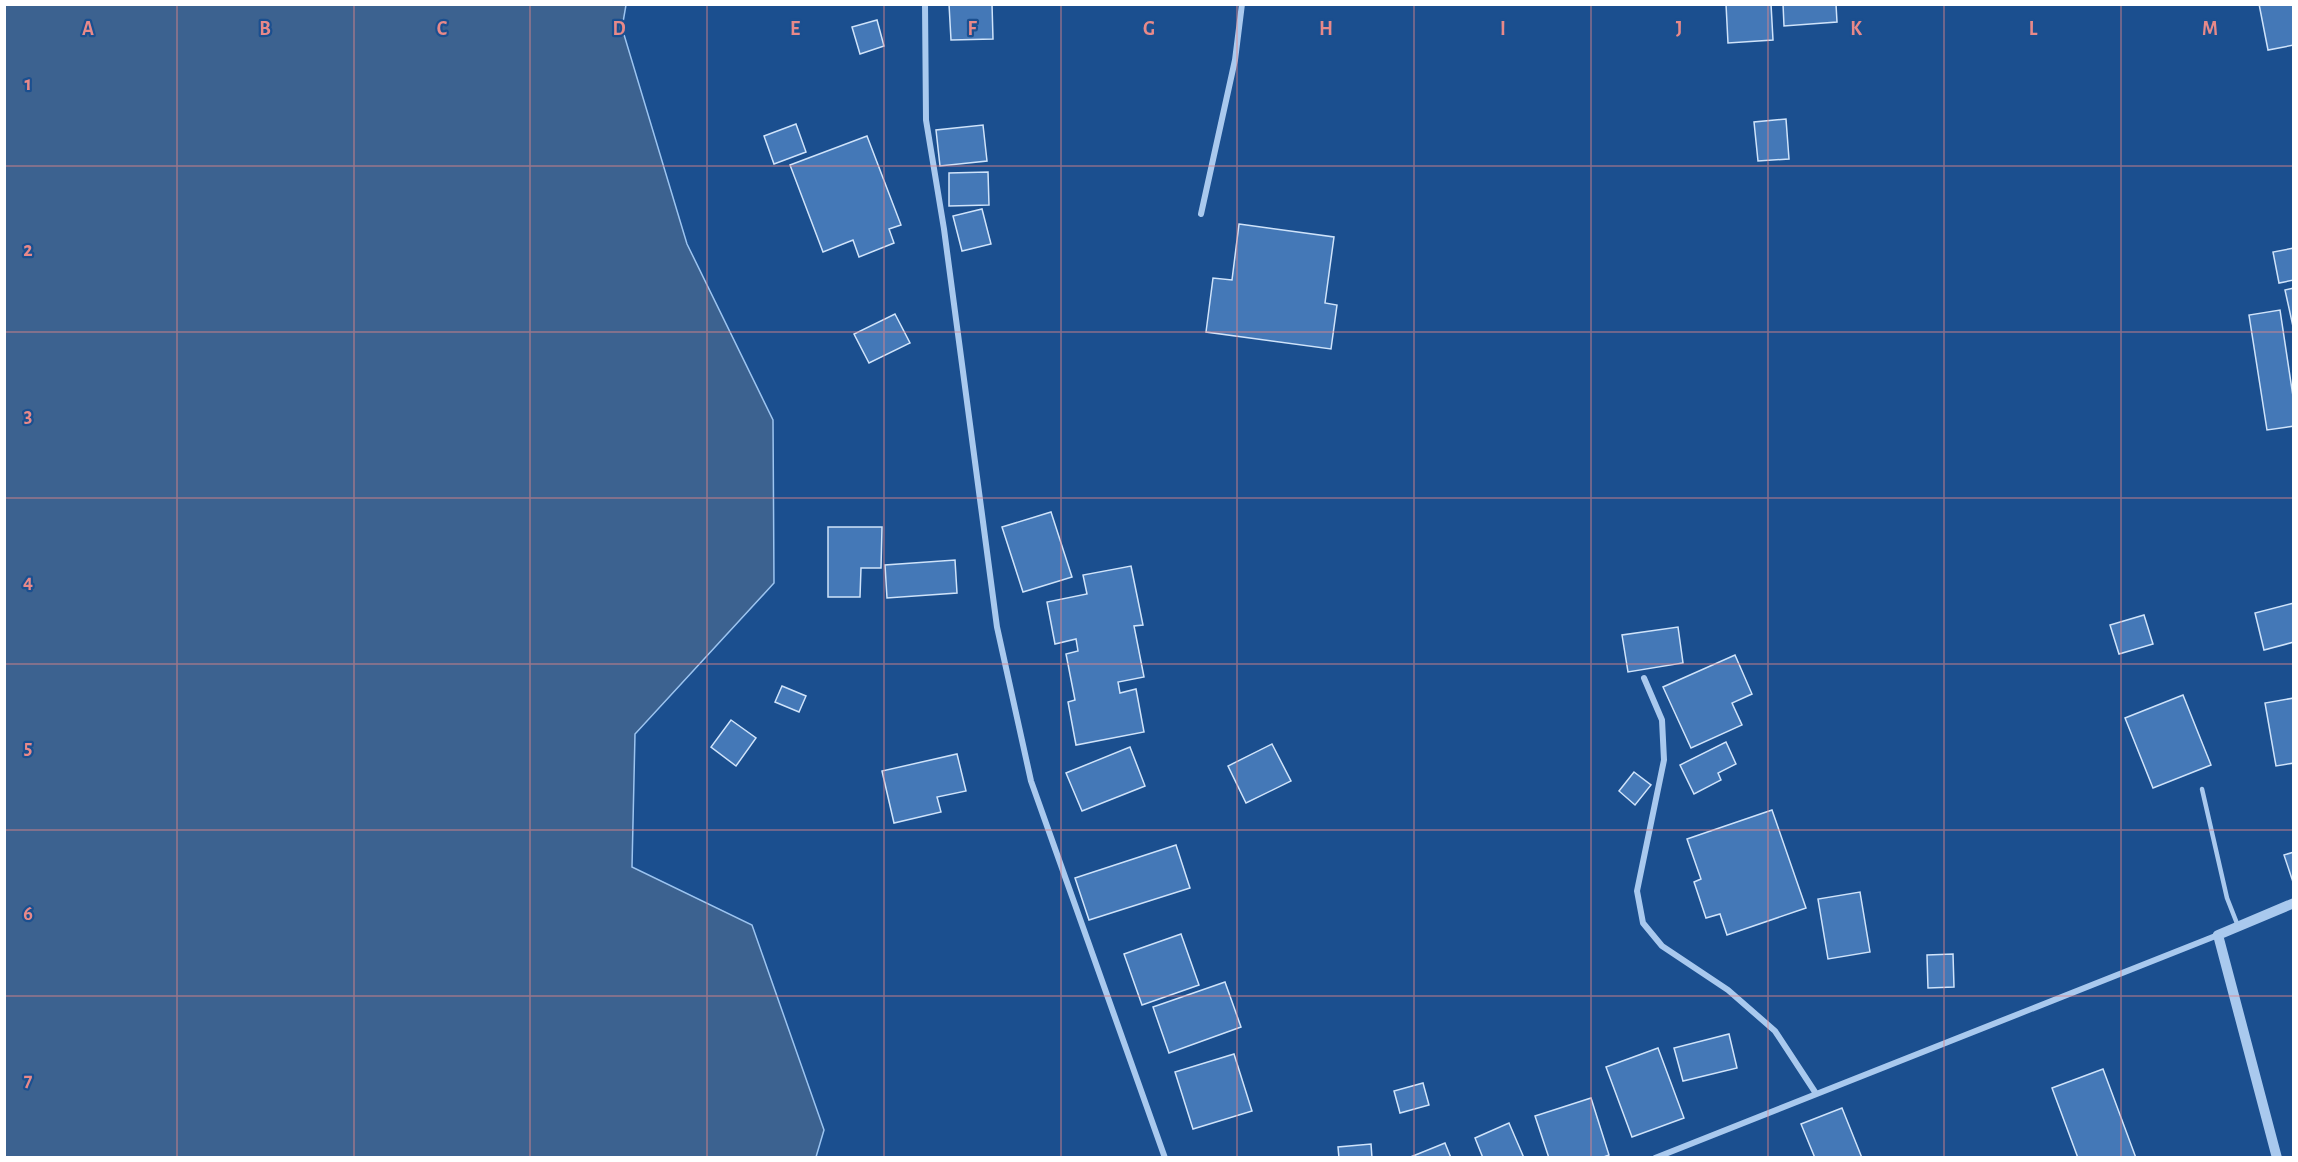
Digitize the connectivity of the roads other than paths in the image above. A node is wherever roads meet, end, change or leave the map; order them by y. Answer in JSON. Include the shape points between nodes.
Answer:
{"nodes":[{"id":1,"x":925,"y":4,"type":"edge"},
{"id":2,"x":1242,"y":4,"type":"edge"},
{"id":3,"x":1201,"y":214,"type":"dead end"},
{"id":4,"x":1644,"y":678,"type":"dead end"},
{"id":5,"x":2202,"y":789,"type":"dead end"},
{"id":6,"x":2294,"y":903,"type":"edge"},
{"id":7,"x":2238,"y":926,"type":"junction"},
{"id":8,"x":2218,"y":935,"type":"junction"},
{"id":9,"x":1815,"y":1092,"type":"junction"},
{"id":10,"x":1165,"y":1158,"type":"edge"},
{"id":11,"x":1655,"y":1158,"type":"edge"},
{"id":12,"x":2277,"y":1158,"type":"edge"}],
"edges":[{"from":1,"to":10,"type":"street","via":[[926,120],[946,241],[997,627],[1031,781]]},
{"from":2,"to":3,"type":"street","via":[[1235,60]]},
{"from":4,"to":9,"type":"street","via":[[1662,720],[1664,760],[1636,891],[1643,923],[1662,946],[1728,990],[1775,1031]]},
{"from":5,"to":7,"type":"lane","via":[[2227,898]]},
{"from":6,"to":7,"type":"street"},
{"from":7,"to":8,"type":"street"},
{"from":8,"to":9,"type":"street"},
{"from":8,"to":12,"type":"street"},
{"from":9,"to":11,"type":"street"}]}
